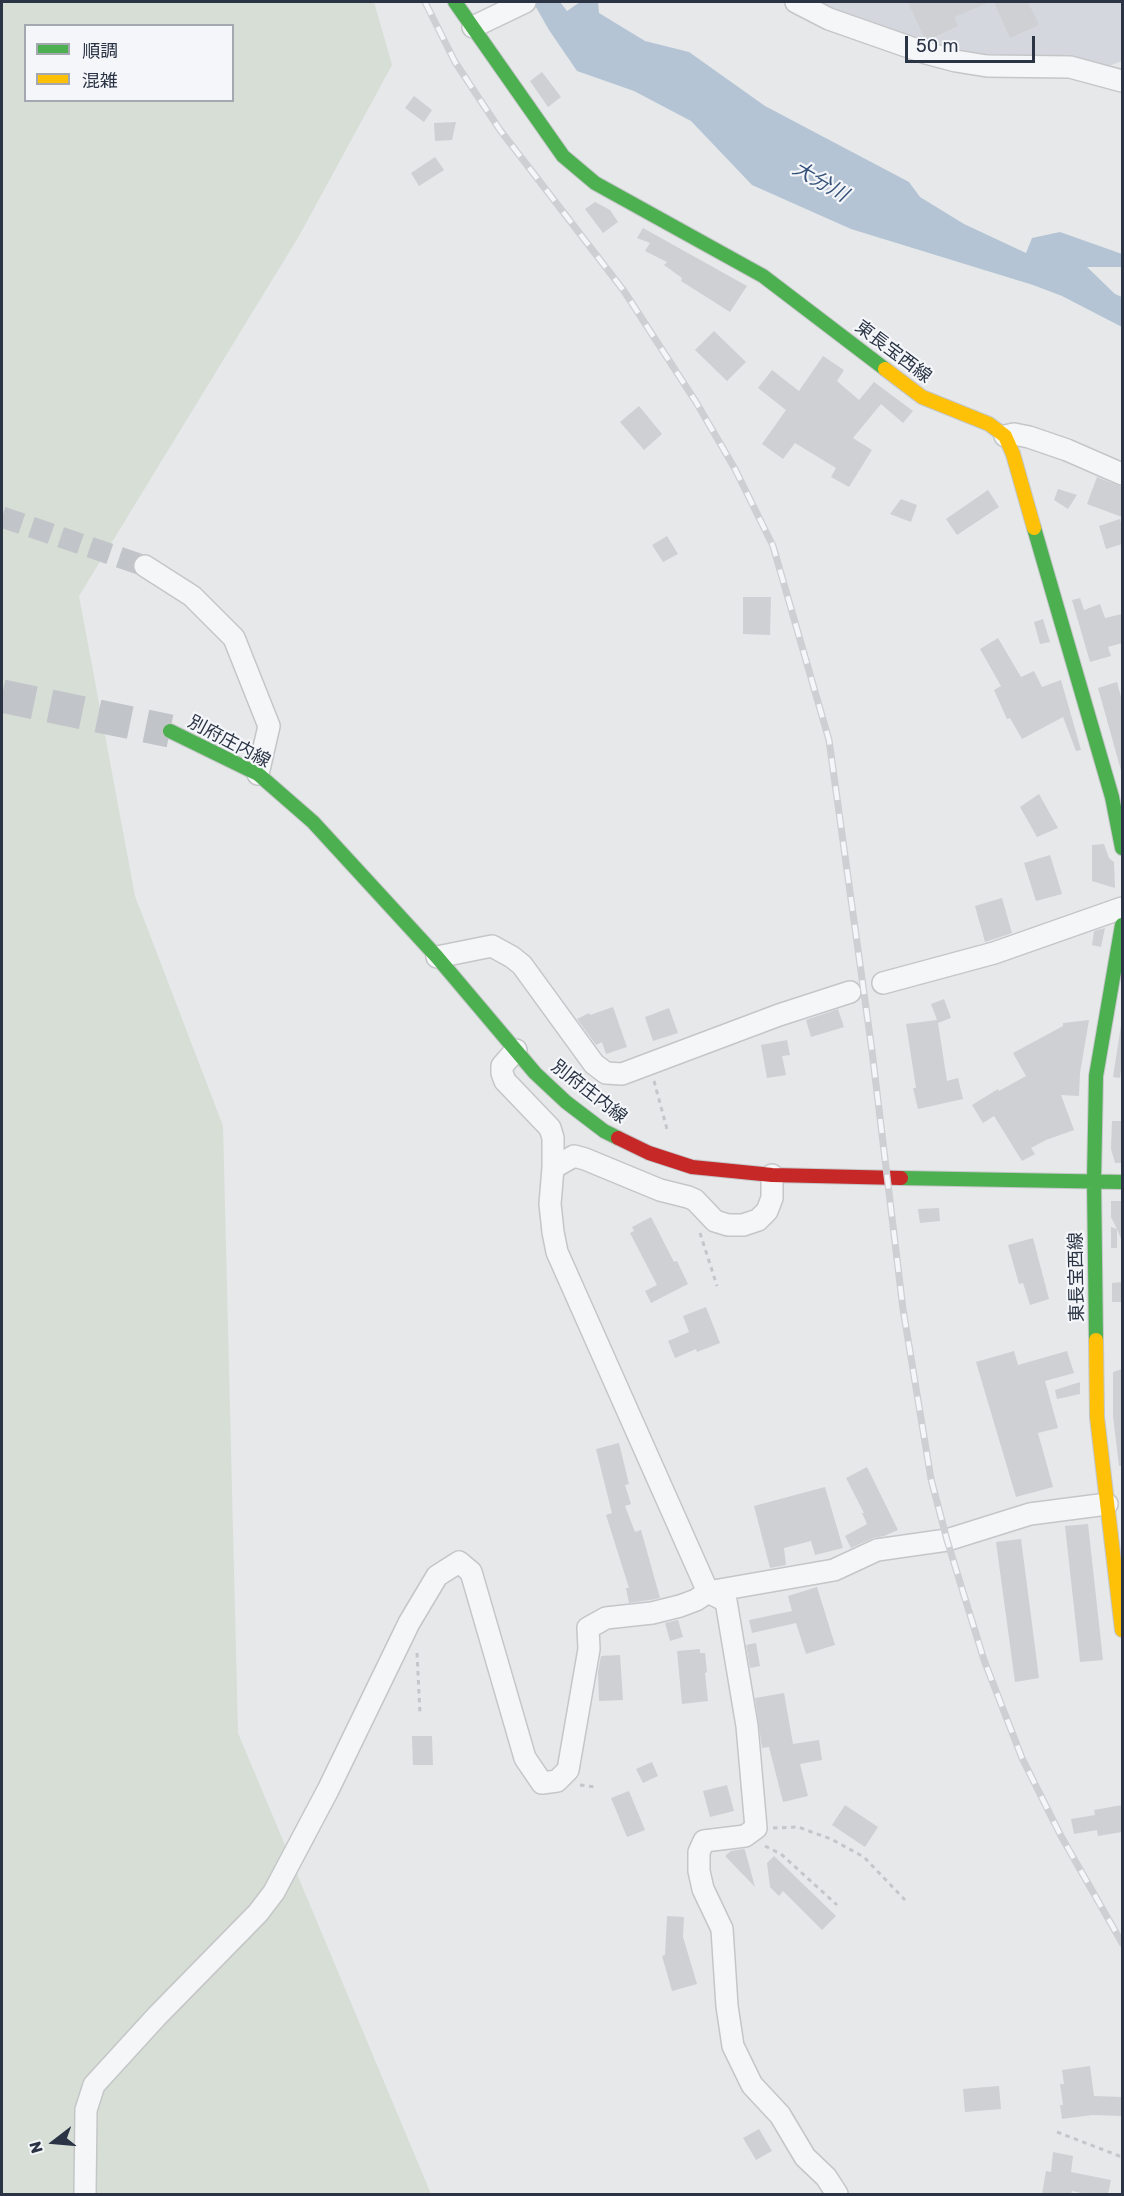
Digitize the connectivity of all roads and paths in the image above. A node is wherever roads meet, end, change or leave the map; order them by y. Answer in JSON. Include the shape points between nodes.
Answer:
{"nodes":[{"id":1,"x":455,"y":2,"type":"edge"},
{"id":2,"x":796,"y":2,"type":"edge"},
{"id":3,"x":517,"y":6,"type":"edge"},
{"id":4,"x":472,"y":27,"type":"junction"},
{"id":5,"x":1122,"y":81,"type":"edge"},
{"id":6,"x":1005,"y":436,"type":"junction"},
{"id":7,"x":1122,"y":474,"type":"edge"},
{"id":8,"x":145,"y":566,"type":"tunnel mouth"},
{"id":9,"x":170,"y":731,"type":"tunnel mouth"},
{"id":10,"x":258,"y":774,"type":"junction"},
{"id":11,"x":1122,"y":848,"type":"edge"},
{"id":12,"x":1122,"y":908,"type":"edge"},
{"id":13,"x":1122,"y":926,"type":"edge"},
{"id":14,"x":437,"y":957,"type":"junction"},
{"id":15,"x":883,"y":983,"type":"dead end"},
{"id":16,"x":850,"y":992,"type":"dead end"},
{"id":17,"x":516,"y":1050,"type":"junction"},
{"id":18,"x":649,"y":1064,"type":"junction"},
{"id":19,"x":666,"y":1158,"type":"junction"},
{"id":20,"x":553,"y":1168,"type":"junction"},
{"id":21,"x":772,"y":1175,"type":"junction"},
{"id":22,"x":1094,"y":1181,"type":"junction"},
{"id":23,"x":1122,"y":1182,"type":"edge"},
{"id":24,"x":699,"y":1230,"type":"dead end"},
{"id":25,"x":717,"y":1286,"type":"dead end"},
{"id":26,"x":1107,"y":1504,"type":"junction"},
{"id":27,"x":708,"y":1592,"type":"junction"},
{"id":28,"x":1122,"y":1630,"type":"edge"},
{"id":29,"x":416,"y":1647,"type":"dead end"},
{"id":30,"x":420,"y":1714,"type":"dead end"},
{"id":31,"x":758,"y":1836,"type":"junction"},
{"id":32,"x":905,"y":1900,"type":"dead end"},
{"id":33,"x":837,"y":1905,"type":"dead end"},
{"id":34,"x":1056,"y":2132,"type":"dead end"},
{"id":35,"x":1122,"y":2157,"type":"edge"},
{"id":36,"x":85,"y":2194,"type":"edge"},
{"id":37,"x":837,"y":2194,"type":"edge"}],
"edges":[{"from":1,"to":4,"type":"main road","name":"東長宝西線"},
{"from":2,"to":5,"type":"street","via":[[829,19],[956,61],[987,66],[1070,68]]},
{"from":3,"to":4,"type":"street"},
{"from":4,"to":6,"type":"main road","name":"東長宝西線","via":[[563,156],[595,183],[763,276],[922,397],[989,424]]},
{"from":6,"to":7,"type":"street","via":[[1029,437]]},
{"from":6,"to":11,"type":"main road","via":[[1112,797]]},
{"from":8,"to":10,"type":"street","via":[[192,596],[234,638],[269,726]]},
{"from":9,"to":10,"type":"main road","name":"別府庄内線"},
{"from":10,"to":14,"type":"main road","name":"別府庄内線","via":[[313,822]]},
{"from":12,"to":15,"type":"street","via":[[1012,947]]},
{"from":13,"to":22,"type":"main road","name":"東長宝西線","via":[[1097,1064]]},
{"from":14,"to":17,"type":"main road","name":"別府庄内線"},
{"from":14,"to":18,"type":"street","via":[[492,946],[522,965],[594,1064],[606,1073],[622,1074]]},
{"from":16,"to":18,"type":"street"},
{"from":17,"to":19,"type":"main road","name":"別府庄内線","via":[[566,1102],[604,1131]]},
{"from":17,"to":20,"type":"street","via":[[502,1066],[502,1073],[550,1128]]},
{"from":18,"to":19,"type":"path","via":[[669,1140]]},
{"from":19,"to":21,"type":"main road","name":"別府庄内線","via":[[692,1167]]},
{"from":20,"to":21,"type":"street","via":[[574,1156],[585,1158],[660,1190],[695,1200],[715,1221],[728,1226],[743,1226],[767,1211],[772,1198]]},
{"from":20,"to":27,"type":"street","via":[[550,1204],[557,1252]]},
{"from":21,"to":22,"type":"main road","name":"別府庄内線"},
{"from":22,"to":23,"type":"main road","name":"別府庄内線"},
{"from":22,"to":26,"type":"main road","name":"東長宝西線","via":[[1097,1417]]},
{"from":24,"to":25,"type":"path"},
{"from":26,"to":27,"type":"street","via":[[1030,1514],[947,1540],[877,1550],[834,1570]]},
{"from":26,"to":28,"type":"main road","name":"東長宝西線"},
{"from":27,"to":31,"type":"street","via":[[726,1601],[747,1726]]},
{"from":27,"to":36,"type":"street","via":[[680,1606],[606,1618],[588,1628],[589,1649],[568,1770],[557,1781],[542,1783],[525,1758],[471,1572],[459,1562],[437,1576],[409,1623],[274,1892],[94,2085],[86,2110]]},
{"from":29,"to":30,"type":"path"},
{"from":31,"to":32,"type":"path","via":[[798,1827],[831,1839],[864,1857]]},
{"from":31,"to":33,"type":"path"},
{"from":31,"to":37,"type":"street","via":[[704,1841],[699,1852],[704,1889],[722,1929],[734,2046],[752,2085],[780,2115],[805,2157]]},
{"from":34,"to":35,"type":"path"}]}
